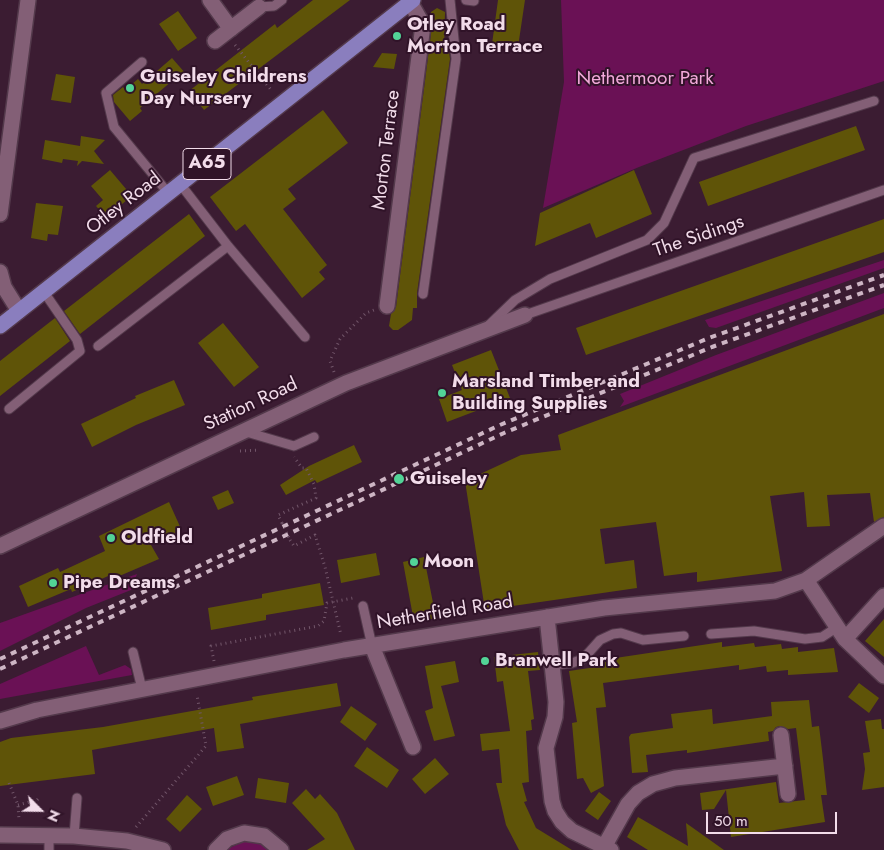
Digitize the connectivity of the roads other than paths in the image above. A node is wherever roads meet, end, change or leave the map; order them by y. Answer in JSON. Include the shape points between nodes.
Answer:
{"nodes":[{"id":1,"x":28,"y":0,"type":"edge"},
{"id":2,"x":210,"y":0,"type":"edge"},
{"id":3,"x":282,"y":0,"type":"edge"},
{"id":4,"x":450,"y":0,"type":"edge"},
{"id":5,"x":412,"y":1,"type":"edge"},
{"id":6,"x":259,"y":7,"type":"joint"},
{"id":7,"x":231,"y":29,"type":"junction"},
{"id":8,"x":215,"y":41,"type":"dead end"},
{"id":9,"x":142,"y":62,"type":"dead end"},
{"id":10,"x":874,"y":101,"type":"dead end"},
{"id":11,"x":175,"y":189,"type":"junction"},
{"id":12,"x":884,"y":190,"type":"edge"},
{"id":13,"x":0,"y":214,"type":"edge"},
{"id":14,"x":228,"y":246,"type":"junction"},
{"id":15,"x":0,"y":272,"type":"edge"},
{"id":16,"x":44,"y":292,"type":"junction"},
{"id":17,"x":423,"y":294,"type":"dead end"},
{"id":18,"x":387,"y":306,"type":"road end"},
{"id":19,"x":19,"y":311,"type":"junction"},
{"id":20,"x":525,"y":315,"type":"joint"},
{"id":21,"x":0,"y":326,"type":"edge"},
{"id":22,"x":481,"y":332,"type":"junction"},
{"id":23,"x":305,"y":337,"type":"dead end"},
{"id":24,"x":98,"y":346,"type":"dead end"},
{"id":25,"x":9,"y":409,"type":"dead end"},
{"id":26,"x":243,"y":431,"type":"junction"},
{"id":27,"x":314,"y":437,"type":"dead end"},
{"id":28,"x":884,"y":526,"type":"edge"},
{"id":29,"x":0,"y":546,"type":"edge"},
{"id":30,"x":806,"y":580,"type":"junction"},
{"id":31,"x":884,"y":596,"type":"edge"},
{"id":32,"x":362,"y":601,"type":"road end"},
{"id":33,"x":547,"y":617,"type":"junction"},
{"id":34,"x":711,"y":634,"type":"dead end"},
{"id":35,"x":840,"y":634,"type":"junction"},
{"id":36,"x":684,"y":636,"type":"dead end"},
{"id":37,"x":372,"y":646,"type":"junction"},
{"id":38,"x":133,"y":652,"type":"dead end"},
{"id":39,"x":553,"y":665,"type":"junction"},
{"id":40,"x":884,"y":676,"type":"edge"},
{"id":41,"x":142,"y":689,"type":"junction"},
{"id":42,"x":0,"y":721,"type":"edge"},
{"id":43,"x":781,"y":735,"type":"dead end"},
{"id":44,"x":414,"y":747,"type":"dead end"},
{"id":45,"x":785,"y":766,"type":"junction"},
{"id":46,"x":788,"y":794,"type":"dead end"},
{"id":47,"x":77,"y":798,"type":"dead end"},
{"id":48,"x":0,"y":835,"type":"edge"},
{"id":49,"x":74,"y":836,"type":"junction"},
{"id":50,"x":49,"y":843,"type":"edge"},
{"id":51,"x":608,"y":848,"type":"edge"},
{"id":52,"x":163,"y":850,"type":"edge"},
{"id":53,"x":216,"y":850,"type":"edge"},
{"id":54,"x":281,"y":850,"type":"edge"}],
"edges":[{"from":1,"to":13,"type":"street"},
{"from":2,"to":7,"type":"street"},
{"from":3,"to":6,"type":"lane","via":[[274,6]]},
{"from":4,"to":17,"type":"lane","via":[[456,60]]},
{"from":5,"to":11,"type":"main road","name":"Otley Road","number":"A65"},
{"from":5,"to":18,"type":"street","name":"Morton Terrace","via":[[423,26]]},
{"from":6,"to":7,"type":"street"},
{"from":7,"to":8,"type":"street"},
{"from":9,"to":11,"type":"lane","via":[[106,93],[114,127]]},
{"from":10,"to":22,"type":"lane","via":[[694,158],[664,223],[647,240],[550,279],[515,300]]},
{"from":11,"to":14,"type":"lane"},
{"from":11,"to":16,"type":"main road","name":"Otley Road","number":"A65"},
{"from":12,"to":20,"type":"lane","name":"The Sidings"},
{"from":14,"to":23,"type":"lane"},
{"from":14,"to":24,"type":"lane"},
{"from":15,"to":19,"type":"street","via":[[4,286]]},
{"from":16,"to":19,"type":"main road","name":"Otley Road","number":"A65"},
{"from":16,"to":25,"type":"lane","via":[[77,340],[80,351]]},
{"from":19,"to":21,"type":"main road","name":"Otley Road","number":"A65"},
{"from":20,"to":22,"type":"street","name":"Station Road"},
{"from":22,"to":26,"type":"street","name":"Station Road","via":[[339,386]]},
{"from":26,"to":27,"type":"lane","via":[[294,446]]},
{"from":26,"to":29,"type":"street","name":"Station Road"},
{"from":28,"to":30,"type":"street","name":"Netherfield Road"},
{"from":30,"to":33,"type":"street","name":"Netherfield Road","via":[[775,591]]},
{"from":30,"to":35,"type":"street"},
{"from":31,"to":35,"type":"street"},
{"from":32,"to":37,"type":"lane"},
{"from":33,"to":37,"type":"street","name":"Netherfield Road"},
{"from":33,"to":39,"type":"street"},
{"from":34,"to":35,"type":"lane","via":[[754,631],[806,639]]},
{"from":35,"to":40,"type":"street"},
{"from":36,"to":39,"type":"lane","via":[[644,640],[613,634],[600,640],[583,659]]},
{"from":37,"to":41,"type":"street","name":"Netherfield Road"},
{"from":37,"to":44,"type":"street"},
{"from":38,"to":41,"type":"lane"},
{"from":39,"to":51,"type":"street","via":[[556,711],[546,748],[555,811],[572,831]]},
{"from":41,"to":42,"type":"street","name":"Netherfield Road","via":[[37,710]]},
{"from":43,"to":45,"type":"street"},
{"from":45,"to":46,"type":"street"},
{"from":45,"to":51,"type":"street","via":[[675,778],[653,784],[628,804]]},
{"from":47,"to":49,"type":"lane"},
{"from":48,"to":50,"type":"street"},
{"from":49,"to":50,"type":"street"},
{"from":49,"to":52,"type":"street","via":[[127,841]]},
{"from":53,"to":54,"type":"street","via":[[223,841],[244,833],[264,836]]}]}
